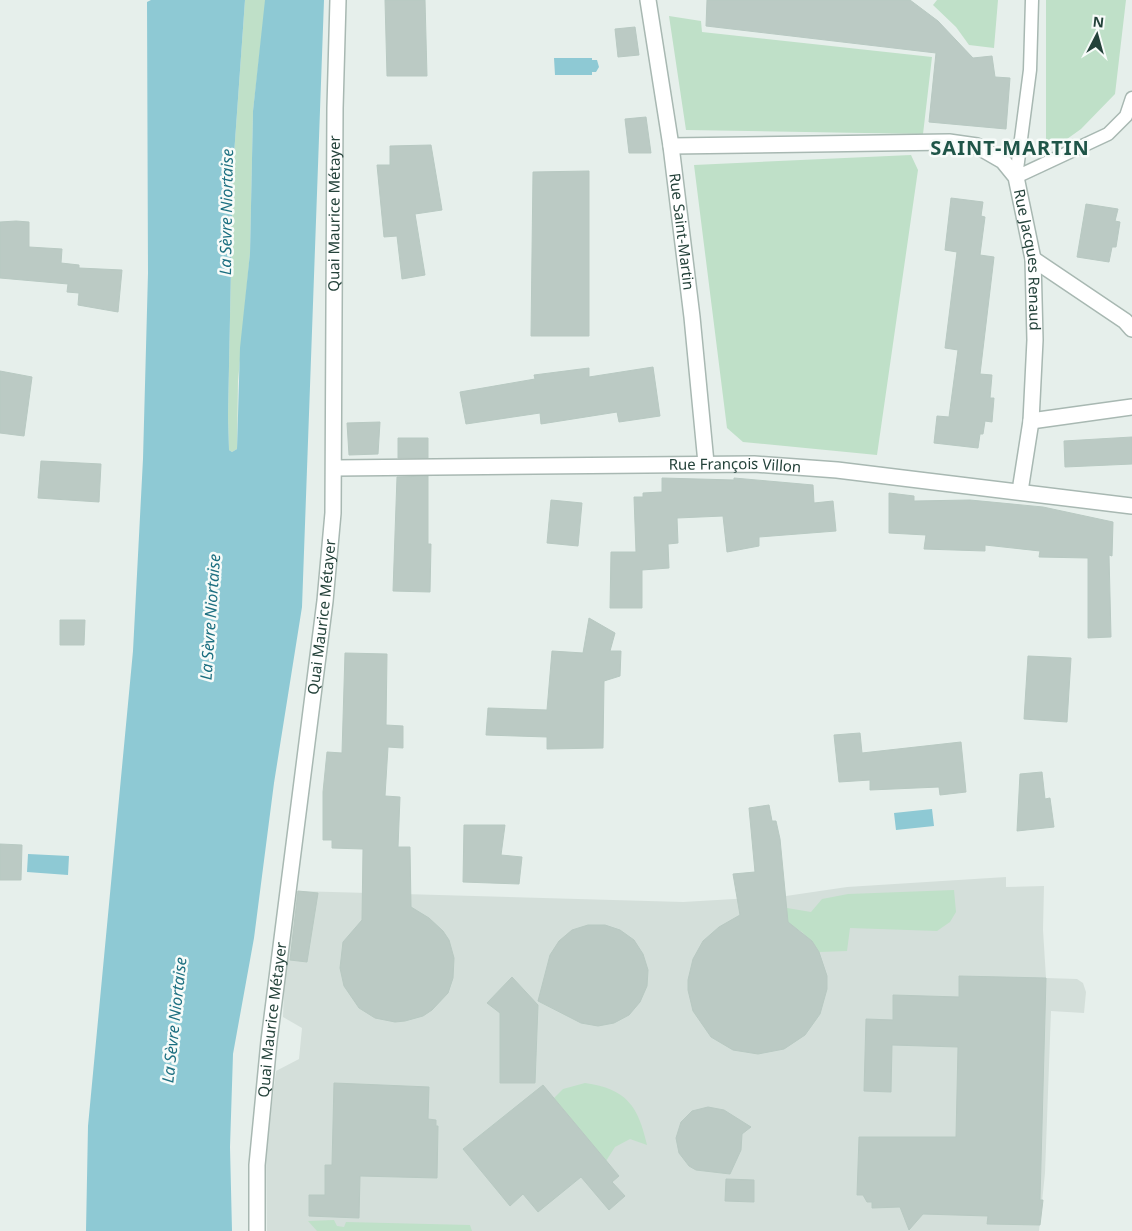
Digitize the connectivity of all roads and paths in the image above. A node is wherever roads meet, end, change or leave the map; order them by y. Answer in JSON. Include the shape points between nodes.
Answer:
{"nodes":[{"id":1,"x":338,"y":0,"type":"edge"},
{"id":2,"x":648,"y":0,"type":"edge"},
{"id":3,"x":1032,"y":0,"type":"edge"},
{"id":4,"x":1132,"y":98,"type":"edge"},
{"id":5,"x":671,"y":146,"type":"junction"},
{"id":6,"x":1016,"y":177,"type":"junction"},
{"id":7,"x":1033,"y":259,"type":"junction"},
{"id":8,"x":1132,"y":329,"type":"edge"},
{"id":9,"x":1132,"y":407,"type":"edge"},
{"id":10,"x":1031,"y":421,"type":"junction"},
{"id":11,"x":706,"y":463,"type":"junction"},
{"id":12,"x":335,"y":468,"type":"junction"},
{"id":13,"x":1020,"y":491,"type":"junction"},
{"id":14,"x":1132,"y":506,"type":"edge"},
{"id":15,"x":256,"y":1231,"type":"edge"}],
"edges":[{"from":1,"to":12,"type":"street","name":"Quai Maurice Métayer"},
{"from":2,"to":5,"type":"street","name":"Rue Saint-Martin"},
{"from":3,"to":6,"type":"lane","via":[[1030,70]]},
{"from":4,"to":6,"type":"lane","via":[[1126,116],[1108,134]]},
{"from":5,"to":6,"type":"street","name":"Rue Jacques Renaud","via":[[949,142],[976,146],[1003,161]]},
{"from":5,"to":11,"type":"street","name":"Rue Saint-Martin"},
{"from":6,"to":7,"type":"street","name":"Rue Jacques Renaud"},
{"from":7,"to":8,"type":"street"},
{"from":7,"to":10,"type":"street","name":"Rue Jacques Renaud","via":[[1035,340]]},
{"from":9,"to":10,"type":"street"},
{"from":10,"to":13,"type":"street","name":"Rue Jacques Renaud"},
{"from":11,"to":12,"type":"street","name":"Rue François Villon"},
{"from":11,"to":13,"type":"street","name":"Rue François Villon","via":[[837,470]]},
{"from":12,"to":15,"type":"street","name":"Quai Maurice Métayer","via":[[324,601],[268,1050],[257,1165]]},
{"from":13,"to":14,"type":"street","name":"Rue François Villon"}]}
